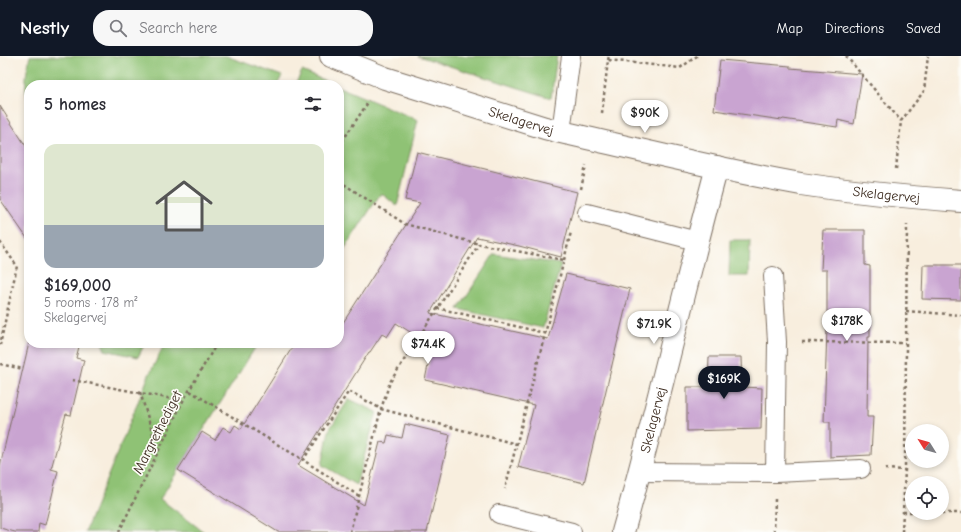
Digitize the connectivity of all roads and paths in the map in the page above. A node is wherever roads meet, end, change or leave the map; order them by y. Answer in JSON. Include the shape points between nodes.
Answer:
{"nodes":[{"id":1,"x":331,"y":56,"type":"edge"},
{"id":2,"x":571,"y":56,"type":"edge"},
{"id":3,"x":609,"y":56,"type":"edge"},
{"id":4,"x":697,"y":56,"type":"edge"},
{"id":5,"x":846,"y":56,"type":"edge"},
{"id":6,"x":928,"y":56,"type":"edge"},
{"id":7,"x":608,"y":60,"type":"junction"},
{"id":8,"x":601,"y":120,"type":"dead end"},
{"id":9,"x":901,"y":121,"type":"junction"},
{"id":10,"x":561,"y":132,"type":"junction"},
{"id":11,"x":587,"y":162,"type":"dead end"},
{"id":12,"x":717,"y":168,"type":"junction"},
{"id":13,"x":344,"y":185,"type":"edge"},
{"id":14,"x":580,"y":189,"type":"dead end"},
{"id":15,"x":893,"y":196,"type":"junction"},
{"id":16,"x":961,"y":201,"type":"edge"},
{"id":17,"x":587,"y":213,"type":"dead end"},
{"id":18,"x":697,"y":241,"type":"junction"},
{"id":19,"x":0,"y":242,"type":"edge"},
{"id":20,"x":478,"y":244,"type":"junction"},
{"id":21,"x":907,"y":253,"type":"dead end"},
{"id":22,"x":773,"y":276,"type":"dead end"},
{"id":23,"x":436,"y":308,"type":"junction"},
{"id":24,"x":906,"y":311,"type":"junction"},
{"id":25,"x":961,"y":315,"type":"edge"},
{"id":26,"x":545,"y":333,"type":"junction"},
{"id":27,"x":778,"y":342,"type":"junction"},
{"id":28,"x":905,"y":343,"type":"junction"},
{"id":29,"x":0,"y":345,"type":"edge"},
{"id":30,"x":213,"y":348,"type":"edge"},
{"id":31,"x":0,"y":364,"type":"edge"},
{"id":32,"x":23,"y":369,"type":"dead end"},
{"id":33,"x":72,"y":380,"type":"dead end"},
{"id":34,"x":190,"y":391,"type":"junction"},
{"id":35,"x":140,"y":392,"type":"junction"},
{"id":36,"x":183,"y":401,"type":"junction"},
{"id":37,"x":381,"y":409,"type":"junction"},
{"id":38,"x":516,"y":444,"type":"junction"},
{"id":39,"x":158,"y":451,"type":"junction"},
{"id":40,"x":303,"y":460,"type":"junction"},
{"id":41,"x":861,"y":468,"type":"dead end"},
{"id":42,"x":640,"y":472,"type":"junction"},
{"id":43,"x":775,"y":473,"type":"junction"},
{"id":44,"x":359,"y":496,"type":"junction"},
{"id":45,"x":903,"y":512,"type":"joint"},
{"id":46,"x":949,"y":513,"type":"edge"},
{"id":47,"x":961,"y":513,"type":"edge"},
{"id":48,"x":499,"y":514,"type":"joint"},
{"id":49,"x":119,"y":532,"type":"edge"},
{"id":50,"x":350,"y":532,"type":"edge"},
{"id":51,"x":572,"y":532,"type":"edge"},
{"id":52,"x":623,"y":532,"type":"edge"},
{"id":53,"x":774,"y":532,"type":"edge"},
{"id":54,"x":902,"y":532,"type":"edge"}],
"edges":[{"from":1,"to":10,"type":"street","name":"Skelagervej","via":[[385,78]]},
{"from":2,"to":10,"type":"lane"},
{"from":3,"to":7,"type":"path"},
{"from":4,"to":7,"type":"path","via":[[680,68]]},
{"from":5,"to":9,"type":"path"},
{"from":6,"to":9,"type":"path","via":[[924,91]]},
{"from":7,"to":8,"type":"path"},
{"from":9,"to":15,"type":"path"},
{"from":10,"to":12,"type":"street","name":"Skelagervej"},
{"from":11,"to":14,"type":"path"},
{"from":12,"to":15,"type":"street","name":"Skelagervej","via":[[802,184]]},
{"from":12,"to":18,"type":"street","name":"Skelagervej"},
{"from":13,"to":20,"type":"path","via":[[405,224]]},
{"from":15,"to":16,"type":"street","name":"Skelagervej"},
{"from":17,"to":18,"type":"lane"},
{"from":18,"to":42,"type":"street","name":"Skelagervej"},
{"from":19,"to":29,"type":"path","via":[[17,266]]},
{"from":20,"to":23,"type":"path"},
{"from":20,"to":26,"type":"path","via":[[564,260]]},
{"from":21,"to":24,"type":"path"},
{"from":22,"to":27,"type":"lane"},
{"from":23,"to":26,"type":"path"},
{"from":23,"to":37,"type":"path","via":[[390,382]]},
{"from":24,"to":25,"type":"path"},
{"from":24,"to":28,"type":"path"},
{"from":26,"to":38,"type":"path"},
{"from":27,"to":28,"type":"path"},
{"from":27,"to":43,"type":"lane"},
{"from":28,"to":45,"type":"path"},
{"from":30,"to":34,"type":"path","name":"Margrethediget"},
{"from":31,"to":32,"type":"path"},
{"from":33,"to":35,"type":"path"},
{"from":34,"to":36,"type":"path","name":"Margrethediget"},
{"from":34,"to":40,"type":"path"},
{"from":35,"to":36,"type":"path"},
{"from":35,"to":39,"type":"path"},
{"from":36,"to":39,"type":"path","name":"Margrethediget"},
{"from":37,"to":38,"type":"path"},
{"from":37,"to":40,"type":"path","via":[[349,391]]},
{"from":37,"to":44,"type":"path"},
{"from":38,"to":48,"type":"path"},
{"from":39,"to":49,"type":"path","name":"Margrethediget"},
{"from":40,"to":44,"type":"path"},
{"from":41,"to":43,"type":"lane"},
{"from":42,"to":43,"type":"lane"},
{"from":42,"to":52,"type":"street","name":"Skelagervej"},
{"from":43,"to":53,"type":"path"},
{"from":44,"to":50,"type":"path"},
{"from":45,"to":54,"type":"path"},
{"from":46,"to":47,"type":"path"},
{"from":48,"to":51,"type":"lane"}]}
